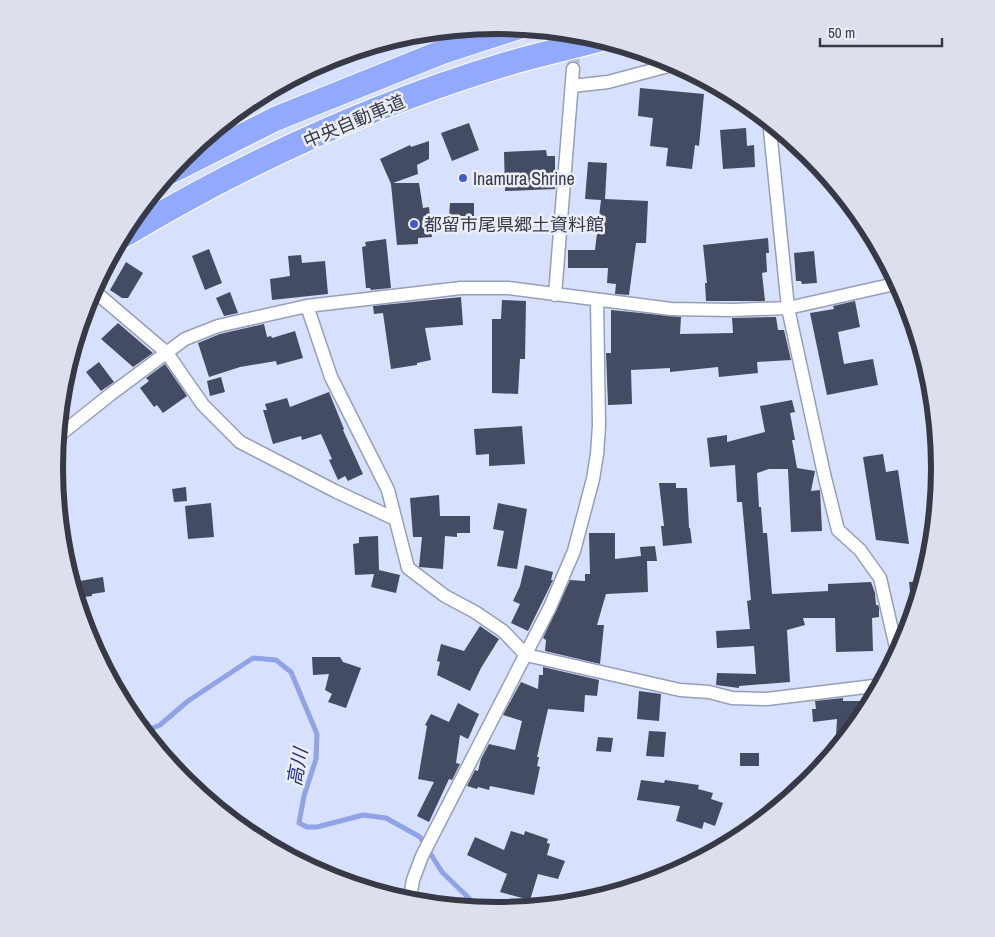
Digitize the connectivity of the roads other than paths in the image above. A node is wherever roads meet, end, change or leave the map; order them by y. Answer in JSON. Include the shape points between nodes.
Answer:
{"nodes":[{"id":1,"x":497,"y":34,"type":"edge"},
{"id":2,"x":587,"y":43,"type":"edge"},
{"id":3,"x":664,"y":67,"type":"edge"},
{"id":4,"x":573,"y":69,"type":"tunnel mouth"},
{"id":5,"x":572,"y":86,"type":"junction"},
{"id":6,"x":770,"y":131,"type":"edge"},
{"id":7,"x":189,"y":162,"type":"edge"},
{"id":8,"x":135,"y":229,"type":"edge"},
{"id":9,"x":891,"y":285,"type":"edge"},
{"id":10,"x":555,"y":295,"type":"junction"},
{"id":11,"x":99,"y":296,"type":"edge"},
{"id":12,"x":597,"y":300,"type":"junction"},
{"id":13,"x":307,"y":306,"type":"junction"},
{"id":14,"x":788,"y":308,"type":"junction"},
{"id":15,"x":167,"y":354,"type":"junction"},
{"id":16,"x":65,"y":432,"type":"edge"},
{"id":17,"x":395,"y":519,"type":"junction"},
{"id":18,"x":895,"y":643,"type":"edge"},
{"id":19,"x":526,"y":654,"type":"junction"},
{"id":20,"x":874,"y":686,"type":"edge"},
{"id":21,"x":411,"y":895,"type":"edge"}],
"edges":[{"from":1,"to":7,"type":"highway","name":"中央自動車道","via":[[442,52],[275,118]]},
{"from":2,"to":8,"type":"highway","name":"中央自動車道","via":[[495,68],[356,119],[208,188]]},
{"from":3,"to":5,"type":"street","via":[[608,82]]},
{"from":4,"to":5,"type":"street"},
{"from":5,"to":10,"type":"street"},
{"from":6,"to":14,"type":"street"},
{"from":9,"to":14,"type":"street"},
{"from":10,"to":12,"type":"street"},
{"from":10,"to":13,"type":"street","via":[[508,288],[461,288]]},
{"from":11,"to":15,"type":"street"},
{"from":12,"to":14,"type":"street","via":[[670,309]]},
{"from":12,"to":19,"type":"street","via":[[599,426],[593,479],[574,551]]},
{"from":13,"to":15,"type":"street","via":[[218,326],[184,339]]},
{"from":13,"to":17,"type":"street","via":[[332,377],[388,490]]},
{"from":14,"to":18,"type":"street","via":[[838,530],[860,550],[880,578]]},
{"from":15,"to":16,"type":"street"},
{"from":15,"to":17,"type":"street","via":[[203,405],[240,442]]},
{"from":17,"to":19,"type":"street","via":[[408,568],[503,631]]},
{"from":19,"to":20,"type":"street","via":[[680,690],[732,698],[767,699]]},
{"from":19,"to":21,"type":"street","via":[[422,856]]}]}
